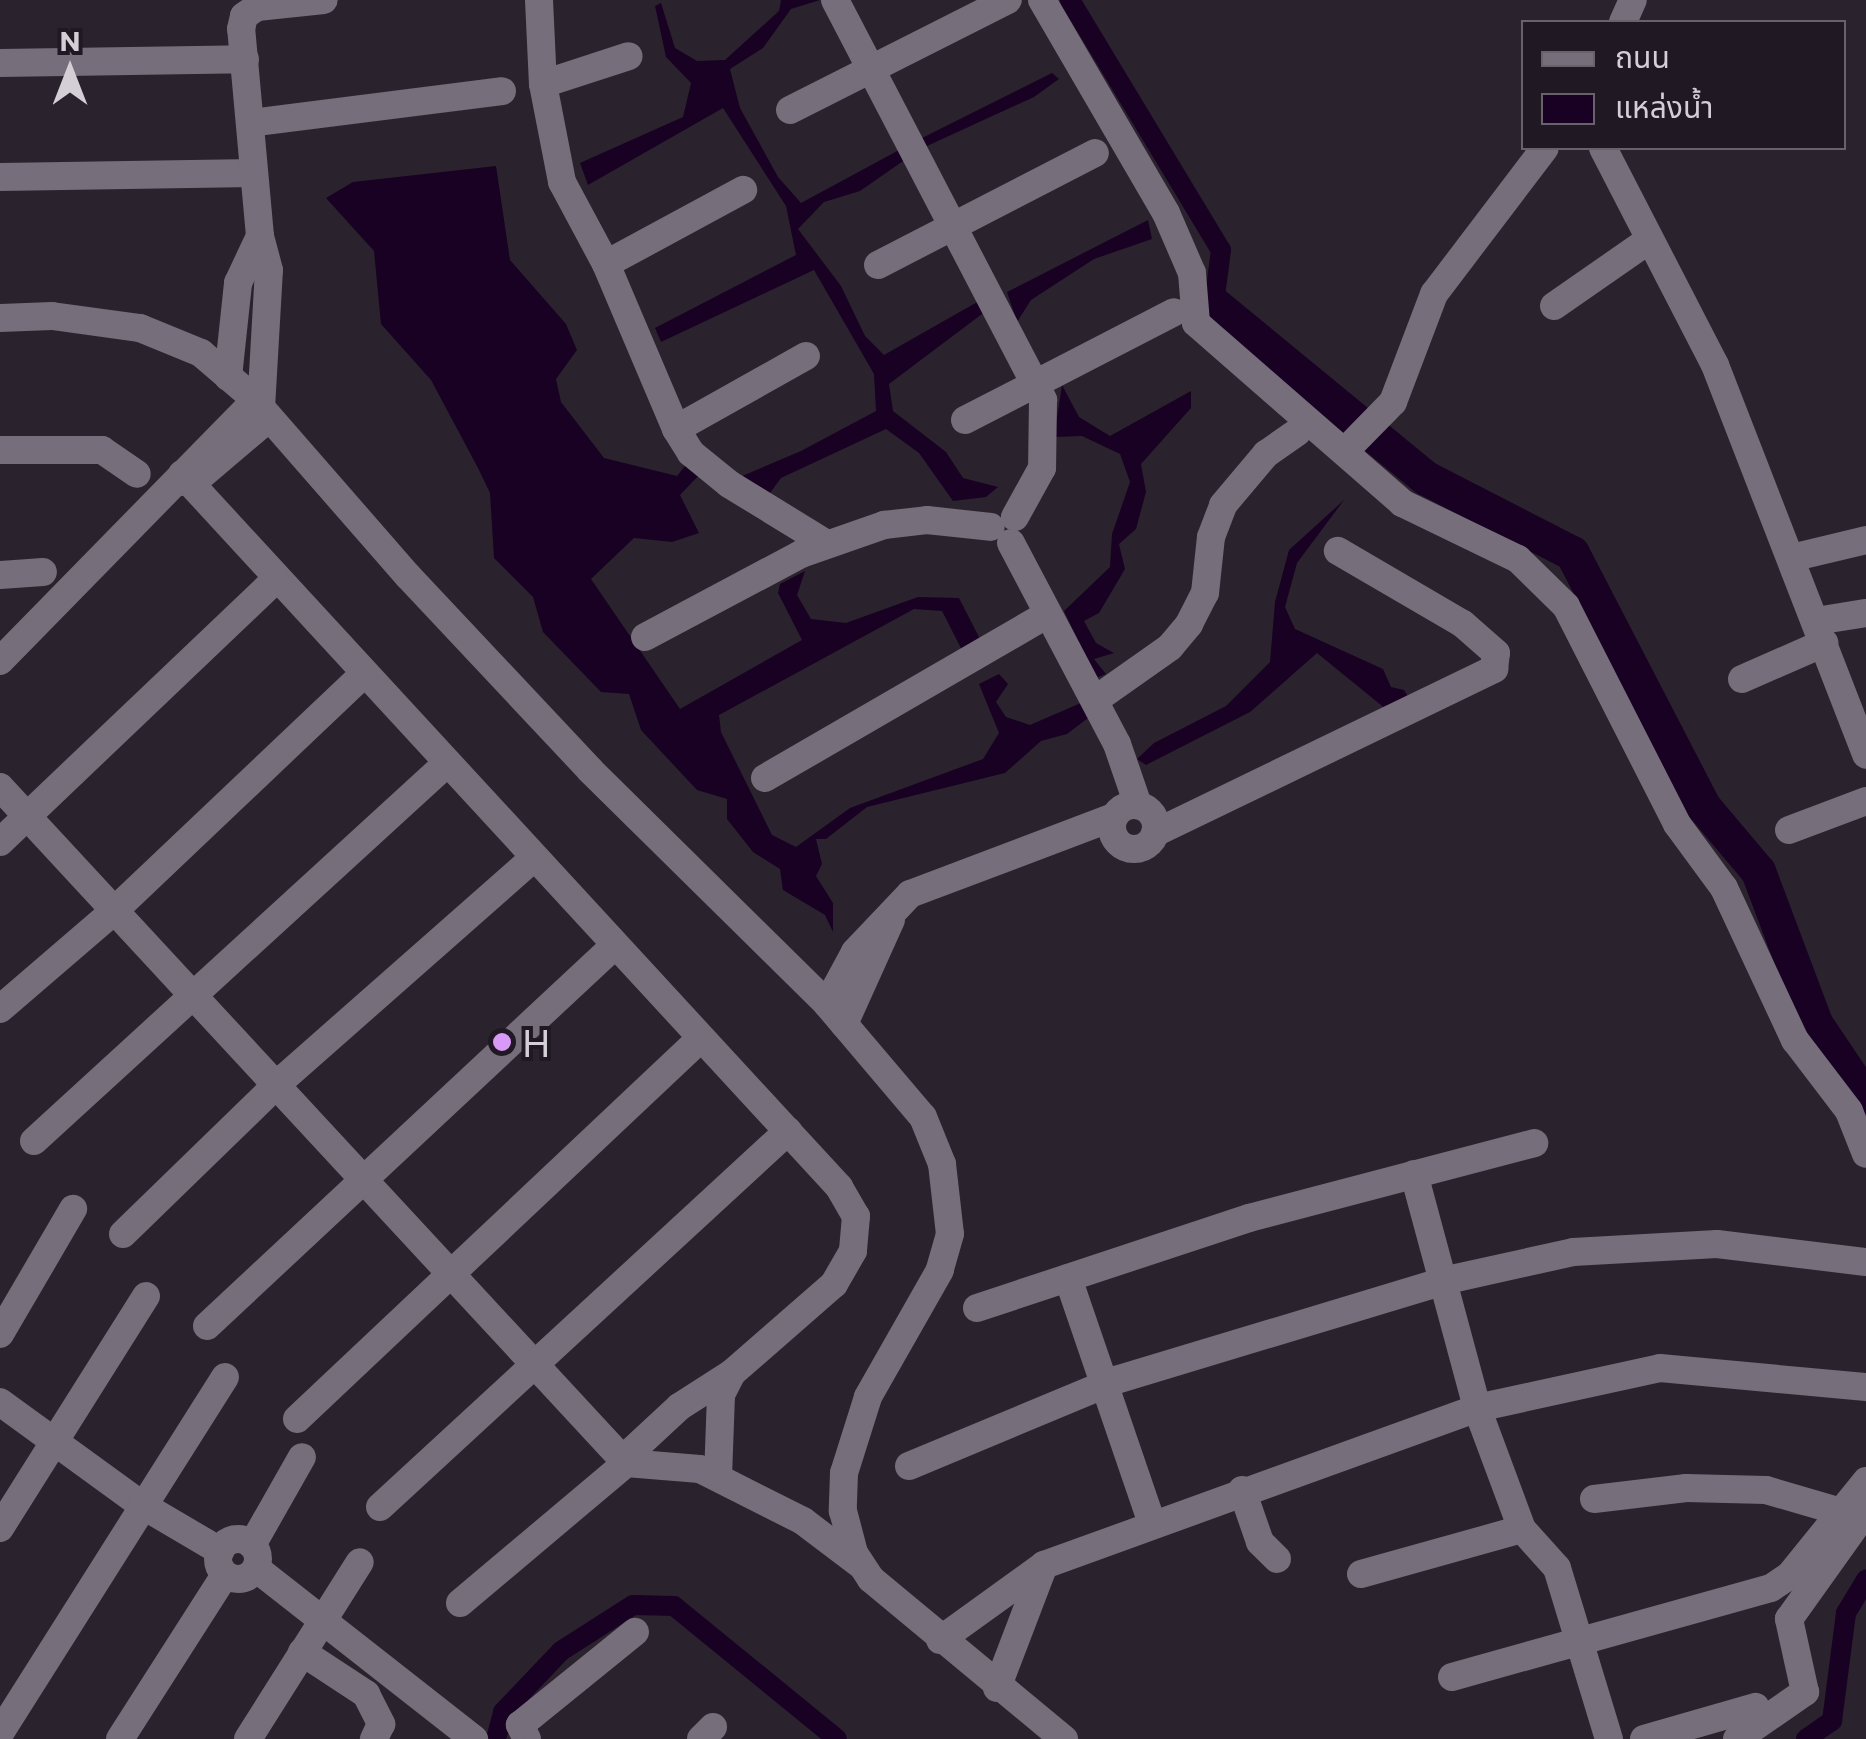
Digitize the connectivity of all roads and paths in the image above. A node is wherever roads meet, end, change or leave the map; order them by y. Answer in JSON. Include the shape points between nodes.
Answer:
{"nodes":[{"id":1,"x":324,"y":0,"type":"edge"},
{"id":2,"x":538,"y":0,"type":"edge"},
{"id":3,"x":836,"y":0,"type":"edge"},
{"id":4,"x":1008,"y":0,"type":"edge"},
{"id":5,"x":1042,"y":0,"type":"edge"},
{"id":6,"x":629,"y":56,"type":"dead end"},
{"id":7,"x":245,"y":59,"type":"junction"},
{"id":8,"x":0,"y":63,"type":"edge"},
{"id":9,"x":870,"y":68,"type":"junction"},
{"id":10,"x":543,"y":84,"type":"junction"},
{"id":11,"x":502,"y":91,"type":"dead end"},
{"id":12,"x":790,"y":110,"type":"dead end"},
{"id":13,"x":250,"y":122,"type":"junction"},
{"id":14,"x":1542,"y":150,"type":"edge"},
{"id":15,"x":1604,"y":150,"type":"edge"},
{"id":16,"x":1095,"y":153,"type":"dead end"},
{"id":17,"x":254,"y":174,"type":"junction"},
{"id":18,"x":0,"y":176,"type":"edge"},
{"id":19,"x":743,"y":190,"type":"dead end"},
{"id":20,"x":954,"y":226,"type":"junction"},
{"id":21,"x":260,"y":236,"type":"junction"},
{"id":22,"x":1649,"y":240,"type":"junction"},
{"id":23,"x":606,"y":264,"type":"junction"},
{"id":24,"x":878,"y":265,"type":"dead end"},
{"id":25,"x":1554,"y":306,"type":"dead end"},
{"id":26,"x":1174,"y":312,"type":"dead end"},
{"id":27,"x":0,"y":318,"type":"edge"},
{"id":28,"x":806,"y":356,"type":"dead end"},
{"id":29,"x":228,"y":377,"type":"junction"},
{"id":30,"x":1033,"y":383,"type":"junction"},
{"id":31,"x":261,"y":409,"type":"junction"},
{"id":32,"x":965,"y":420,"type":"dead end"},
{"id":33,"x":1297,"y":432,"type":"dead end"},
{"id":34,"x":684,"y":441,"type":"junction"},
{"id":35,"x":1351,"y":445,"type":"junction"},
{"id":36,"x":0,"y":450,"type":"edge"},
{"id":37,"x":137,"y":474,"type":"dead end"},
{"id":38,"x":184,"y":479,"type":"junction"},
{"id":39,"x":1005,"y":529,"type":"junction"},
{"id":40,"x":1866,"y":540,"type":"edge"},
{"id":41,"x":827,"y":544,"type":"junction"},
{"id":42,"x":1338,"y":551,"type":"dead end"},
{"id":43,"x":1791,"y":558,"type":"junction"},
{"id":44,"x":43,"y":572,"type":"dead end"},
{"id":45,"x":0,"y":575,"type":"edge"},
{"id":46,"x":275,"y":580,"type":"junction"},
{"id":47,"x":1866,"y":613,"type":"edge"},
{"id":48,"x":1048,"y":614,"type":"junction"},
{"id":49,"x":1820,"y":632,"type":"junction"},
{"id":50,"x":644,"y":637,"type":"dead end"},
{"id":51,"x":0,"y":662,"type":"edge"},
{"id":52,"x":363,"y":674,"type":"junction"},
{"id":53,"x":1742,"y":679,"type":"dead end"},
{"id":54,"x":1106,"y":694,"type":"junction"},
{"id":55,"x":1866,"y":755,"type":"edge"},
{"id":56,"x":446,"y":764,"type":"junction"},
{"id":57,"x":765,"y":778,"type":"dead end"},
{"id":58,"x":0,"y":788,"type":"edge"},
{"id":59,"x":1866,"y":801,"type":"edge"},
{"id":60,"x":1126,"y":811,"type":"junction"},
{"id":61,"x":29,"y":816,"type":"junction"},
{"id":62,"x":1790,"y":830,"type":"dead end"},
{"id":63,"x":1155,"y":833,"type":"junction"},
{"id":64,"x":0,"y":842,"type":"edge"},
{"id":65,"x":534,"y":858,"type":"junction"},
{"id":66,"x":115,"y":910,"type":"junction"},
{"id":67,"x":614,"y":944,"type":"junction"},
{"id":68,"x":190,"y":993,"type":"junction"},
{"id":69,"x":0,"y":1009,"type":"edge"},
{"id":70,"x":836,"y":1014,"type":"junction"},
{"id":71,"x":701,"y":1038,"type":"junction"},
{"id":72,"x":274,"y":1086,"type":"junction"},
{"id":73,"x":788,"y":1131,"type":"junction"},
{"id":74,"x":34,"y":1141,"type":"dead end"},
{"id":75,"x":1534,"y":1143,"type":"dead end"},
{"id":76,"x":1866,"y":1154,"type":"edge"},
{"id":77,"x":1414,"y":1174,"type":"junction"},
{"id":78,"x":362,"y":1180,"type":"junction"},
{"id":79,"x":73,"y":1209,"type":"dead end"},
{"id":80,"x":123,"y":1234,"type":"dead end"},
{"id":81,"x":1866,"y":1262,"type":"edge"},
{"id":82,"x":448,"y":1272,"type":"junction"},
{"id":83,"x":1068,"y":1278,"type":"junction"},
{"id":84,"x":1447,"y":1280,"type":"junction"},
{"id":85,"x":146,"y":1296,"type":"dead end"},
{"id":86,"x":977,"y":1308,"type":"dead end"},
{"id":87,"x":207,"y":1326,"type":"dead end"},
{"id":88,"x":0,"y":1334,"type":"edge"},
{"id":89,"x":530,"y":1364,"type":"junction"},
{"id":90,"x":732,"y":1373,"type":"junction"},
{"id":91,"x":225,"y":1377,"type":"dead end"},
{"id":92,"x":1107,"y":1383,"type":"junction"},
{"id":93,"x":1866,"y":1387,"type":"edge"},
{"id":94,"x":0,"y":1402,"type":"edge"},
{"id":95,"x":1478,"y":1408,"type":"junction"},
{"id":96,"x":297,"y":1419,"type":"dead end"},
{"id":97,"x":56,"y":1443,"type":"junction"},
{"id":98,"x":302,"y":1458,"type":"dead end"},
{"id":99,"x":624,"y":1462,"type":"junction"},
{"id":100,"x":909,"y":1466,"type":"dead end"},
{"id":101,"x":718,"y":1478,"type":"junction"},
{"id":102,"x":1866,"y":1481,"type":"edge"},
{"id":103,"x":1242,"y":1490,"type":"junction"},
{"id":104,"x":1594,"y":1499,"type":"dead end"},
{"id":105,"x":142,"y":1505,"type":"junction"},
{"id":106,"x":380,"y":1507,"type":"dead end"},
{"id":107,"x":1854,"y":1512,"type":"edge"},
{"id":108,"x":1152,"y":1524,"type":"junction"},
{"id":109,"x":0,"y":1528,"type":"edge"},
{"id":110,"x":1522,"y":1529,"type":"junction"},
{"id":111,"x":254,"y":1557,"type":"junction"},
{"id":112,"x":1277,"y":1560,"type":"dead end"},
{"id":113,"x":360,"y":1562,"type":"dead end"},
{"id":114,"x":222,"y":1563,"type":"junction"},
{"id":115,"x":1044,"y":1565,"type":"junction"},
{"id":116,"x":863,"y":1566,"type":"junction"},
{"id":117,"x":1361,"y":1574,"type":"dead end"},
{"id":118,"x":460,"y":1603,"type":"dead end"},
{"id":119,"x":322,"y":1620,"type":"junction"},
{"id":120,"x":635,"y":1632,"type":"dead end"},
{"id":121,"x":1580,"y":1639,"type":"junction"},
{"id":122,"x":940,"y":1640,"type":"junction"},
{"id":123,"x":302,"y":1652,"type":"junction"},
{"id":124,"x":1452,"y":1677,"type":"dead end"},
{"id":125,"x":997,"y":1688,"type":"junction"},
{"id":126,"x":1755,"y":1707,"type":"dead end"},
{"id":127,"x":0,"y":1733,"type":"edge"},
{"id":128,"x":120,"y":1739,"type":"edge"},
{"id":129,"x":248,"y":1739,"type":"edge"},
{"id":130,"x":374,"y":1739,"type":"edge"},
{"id":131,"x":474,"y":1739,"type":"edge"},
{"id":132,"x":528,"y":1739,"type":"edge"},
{"id":133,"x":1064,"y":1739,"type":"edge"},
{"id":134,"x":1609,"y":1739,"type":"edge"},
{"id":135,"x":1644,"y":1739,"type":"edge"},
{"id":136,"x":1737,"y":1739,"type":"edge"}],
"edges":[{"from":1,"to":7,"type":"street","via":[[257,7],[244,16]]},
{"from":2,"to":10,"type":"street"},
{"from":3,"to":9,"type":"street"},
{"from":4,"to":9,"type":"street"},
{"from":5,"to":35,"type":"street","via":[[1173,228],[1192,273],[1196,323]]},
{"from":6,"to":10,"type":"street"},
{"from":7,"to":8,"type":"street"},
{"from":7,"to":13,"type":"street"},
{"from":9,"to":12,"type":"street"},
{"from":9,"to":20,"type":"street"},
{"from":10,"to":23,"type":"street","via":[[562,182]]},
{"from":11,"to":13,"type":"street"},
{"from":13,"to":17,"type":"street"},
{"from":14,"to":35,"type":"street","via":[[1434,294],[1393,402]]},
{"from":15,"to":22,"type":"street"},
{"from":16,"to":20,"type":"street"},
{"from":17,"to":18,"type":"street"},
{"from":17,"to":21,"type":"street"},
{"from":19,"to":23,"type":"street"},
{"from":20,"to":24,"type":"street"},
{"from":20,"to":30,"type":"street"},
{"from":21,"to":29,"type":"street","via":[[238,283]]},
{"from":21,"to":31,"type":"street","via":[[270,304]]},
{"from":22,"to":25,"type":"street"},
{"from":22,"to":43,"type":"street","via":[[1715,364]]},
{"from":23,"to":34,"type":"street"},
{"from":26,"to":30,"type":"street"},
{"from":27,"to":29,"type":"street","via":[[52,316],[140,328],[201,354]]},
{"from":28,"to":34,"type":"street"},
{"from":29,"to":31,"type":"street"},
{"from":30,"to":32,"type":"street"},
{"from":30,"to":39,"type":"street","via":[[1047,428],[1042,468]]},
{"from":31,"to":38,"type":"street"},
{"from":31,"to":70,"type":"street","via":[[590,770]]},
{"from":33,"to":54,"type":"street","via":[[1258,462],[1223,505],[1211,537],[1206,593],[1189,624]]},
{"from":34,"to":41,"type":"street"},
{"from":35,"to":76,"type":"street","via":[[1402,503],[1518,559],[1566,606],[1677,824],[1724,888],[1795,1040],[1849,1111]]},
{"from":36,"to":37,"type":"street","via":[[102,450]]},
{"from":38,"to":46,"type":"street"},
{"from":38,"to":51,"type":"street"},
{"from":39,"to":41,"type":"street","via":[[928,520],[884,525]]},
{"from":39,"to":48,"type":"street"},
{"from":40,"to":43,"type":"street"},
{"from":41,"to":50,"type":"street"},
{"from":42,"to":63,"type":"street","via":[[1462,624],[1496,653],[1494,668]]},
{"from":43,"to":49,"type":"street"},
{"from":44,"to":45,"type":"street"},
{"from":46,"to":52,"type":"street"},
{"from":46,"to":61,"type":"street"},
{"from":47,"to":49,"type":"street"},
{"from":48,"to":54,"type":"street"},
{"from":48,"to":57,"type":"street"},
{"from":49,"to":53,"type":"street"},
{"from":49,"to":55,"type":"street"},
{"from":52,"to":56,"type":"street"},
{"from":52,"to":66,"type":"street"},
{"from":54,"to":60,"type":"street"},
{"from":56,"to":65,"type":"street"},
{"from":56,"to":68,"type":"street"},
{"from":58,"to":61,"type":"street"},
{"from":59,"to":62,"type":"street"},
{"from":60,"to":63,"type":"street","via":[[1154,819]]},
{"from":60,"to":63,"type":"street","via":[[1114,838],[1126,848],[1147,845]]},
{"from":60,"to":70,"type":"street","via":[[910,894],[855,952]]},
{"from":61,"to":64,"type":"street"},
{"from":61,"to":66,"type":"street"},
{"from":65,"to":67,"type":"street"},
{"from":65,"to":72,"type":"street"},
{"from":66,"to":68,"type":"street"},
{"from":66,"to":69,"type":"street"},
{"from":67,"to":71,"type":"street"},
{"from":67,"to":78,"type":"street"},
{"from":68,"to":72,"type":"street"},
{"from":68,"to":74,"type":"street"},
{"from":70,"to":116,"type":"street","via":[[923,1117],[950,1205],[940,1270],[868,1397],[844,1473],[842,1512]]},
{"from":71,"to":73,"type":"street"},
{"from":71,"to":82,"type":"street"},
{"from":72,"to":78,"type":"street"},
{"from":72,"to":80,"type":"street"},
{"from":73,"to":89,"type":"street"},
{"from":73,"to":90,"type":"street","via":[[856,1216],[853,1251],[834,1284]]},
{"from":75,"to":77,"type":"street"},
{"from":77,"to":83,"type":"street","via":[[1248,1218]]},
{"from":77,"to":84,"type":"street"},
{"from":78,"to":82,"type":"street"},
{"from":78,"to":87,"type":"street"},
{"from":79,"to":88,"type":"street"},
{"from":81,"to":84,"type":"street","via":[[1717,1244],[1639,1244]]},
{"from":82,"to":89,"type":"street"},
{"from":82,"to":96,"type":"street"},
{"from":83,"to":86,"type":"street"},
{"from":83,"to":92,"type":"street"},
{"from":84,"to":92,"type":"street"},
{"from":84,"to":95,"type":"street"},
{"from":85,"to":97,"type":"street"},
{"from":89,"to":99,"type":"street"},
{"from":89,"to":106,"type":"street"},
{"from":90,"to":99,"type":"street","via":[[653,1428]]},
{"from":90,"to":101,"type":"street","via":[[720,1395]]},
{"from":91,"to":105,"type":"street"},
{"from":92,"to":100,"type":"street"},
{"from":92,"to":108,"type":"street"},
{"from":93,"to":95,"type":"street","via":[[1660,1368]]},
{"from":94,"to":97,"type":"street"},
{"from":95,"to":103,"type":"street"},
{"from":95,"to":110,"type":"street"},
{"from":97,"to":105,"type":"street"},
{"from":97,"to":109,"type":"street"},
{"from":98,"to":111,"type":"street"},
{"from":99,"to":101,"type":"street","via":[[700,1469]]},
{"from":99,"to":118,"type":"street"},
{"from":101,"to":116,"type":"street","via":[[803,1521]]},
{"from":102,"to":107,"type":"street"},
{"from":103,"to":108,"type":"street"},
{"from":103,"to":112,"type":"street","via":[[1260,1542]]},
{"from":104,"to":107,"type":"street","via":[[1686,1488],[1766,1490]]},
{"from":105,"to":114,"type":"street"},
{"from":105,"to":127,"type":"street"},
{"from":107,"to":121,"type":"street","via":[[1771,1588]]},
{"from":107,"to":136,"type":"street","via":[[1790,1619],[1805,1692]]},
{"from":108,"to":115,"type":"street"},
{"from":110,"to":117,"type":"street"},
{"from":110,"to":121,"type":"street","via":[[1556,1568]]},
{"from":111,"to":114,"type":"street","via":[[242,1580]]},
{"from":111,"to":119,"type":"street"},
{"from":113,"to":119,"type":"street"},
{"from":114,"to":128,"type":"street"},
{"from":115,"to":122,"type":"street"},
{"from":115,"to":125,"type":"street"},
{"from":116,"to":122,"type":"street"},
{"from":119,"to":123,"type":"street"},
{"from":119,"to":131,"type":"street"},
{"from":120,"to":132,"type":"street","via":[[520,1725]]},
{"from":121,"to":124,"type":"street"},
{"from":121,"to":134,"type":"street"},
{"from":122,"to":125,"type":"street"},
{"from":123,"to":129,"type":"street"},
{"from":123,"to":130,"type":"street","via":[[366,1694],[381,1724]]},
{"from":125,"to":133,"type":"street"},
{"from":126,"to":135,"type":"street"}]}
